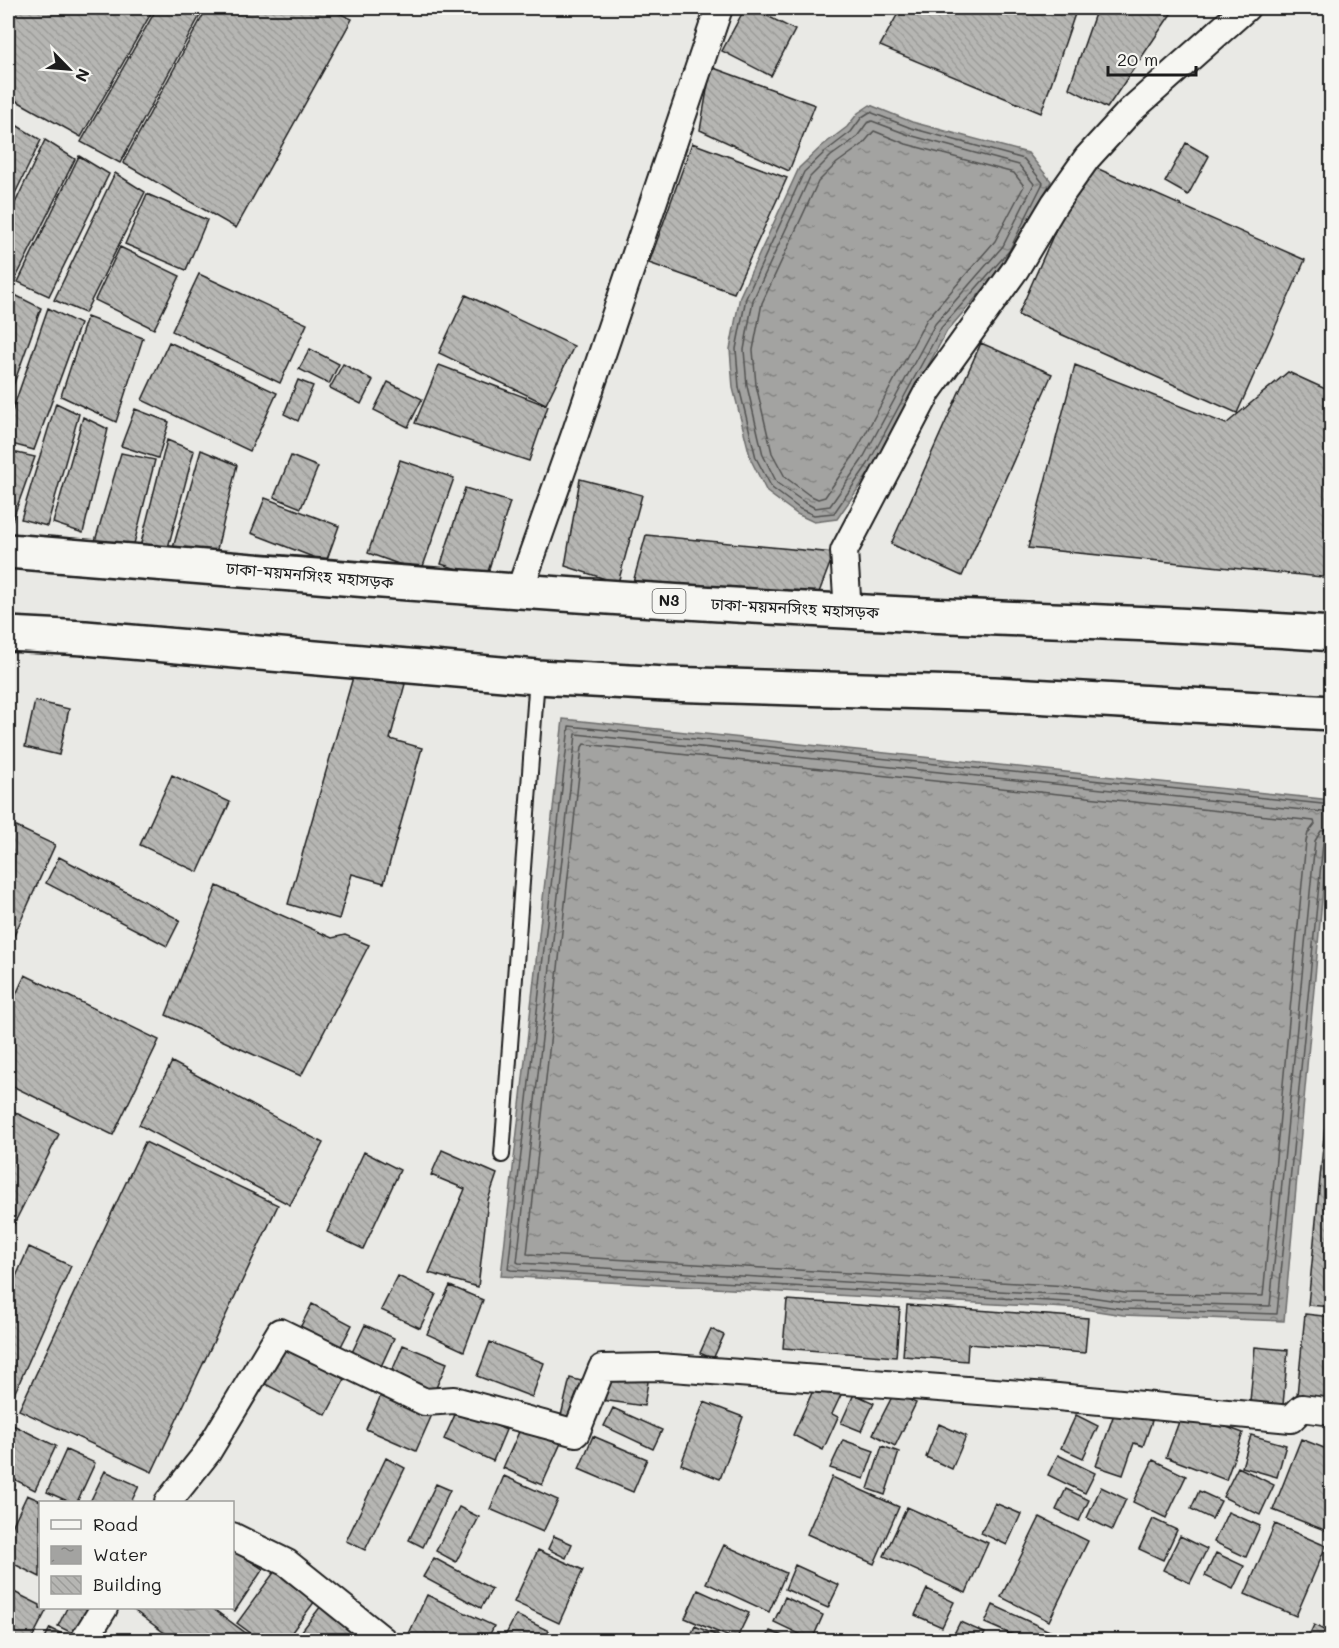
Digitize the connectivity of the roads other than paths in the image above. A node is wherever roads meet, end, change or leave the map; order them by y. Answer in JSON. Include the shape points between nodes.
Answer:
{"nodes":[{"id":1,"x":719,"y":8,"type":"edge"},
{"id":2,"x":1246,"y":8,"type":"edge"},
{"id":3,"x":8,"y":551,"type":"edge"},
{"id":4,"x":519,"y":592,"type":"junction"},
{"id":5,"x":848,"y":612,"type":"junction"},
{"id":6,"x":8,"y":634,"type":"edge"},
{"id":7,"x":1332,"y":634,"type":"edge"},
{"id":8,"x":537,"y":677,"type":"junction"},
{"id":9,"x":1332,"y":713,"type":"edge"},
{"id":10,"x":502,"y":1155,"type":"dead end"},
{"id":11,"x":1332,"y":1412,"type":"edge"},
{"id":12,"x":170,"y":1501,"type":"edge"},
{"id":13,"x":234,"y":1537,"type":"edge"},
{"id":14,"x":103,"y":1609,"type":"edge"},
{"id":15,"x":84,"y":1641,"type":"edge"},
{"id":16,"x":383,"y":1641,"type":"edge"}],
"edges":[{"from":1,"to":4,"type":"street"},
{"from":2,"to":5,"type":"street","via":[[1130,111],[1087,158],[928,391],[844,551]]},
{"from":3,"to":4,"type":"highway","name":"ঢাকা-ময়মনসিংহ মহাসড়ক","number":"N3"},
{"from":4,"to":5,"type":"highway","name":"ঢাকা-ময়মনসিংহ মহাসড়ক","number":"N3"},
{"from":5,"to":7,"type":"highway","name":"ঢাকা-ময়মনসিংহ মহাসড়ক","number":"N3"},
{"from":6,"to":8,"type":"highway"},
{"from":8,"to":9,"type":"highway","via":[[994,694]]},
{"from":8,"to":10,"type":"lane"},
{"from":11,"to":12,"type":"street","via":[[1302,1408],[1291,1419],[659,1367],[602,1368],[576,1433],[454,1400],[425,1402],[280,1332],[207,1453]]},
{"from":13,"to":16,"type":"street","via":[[287,1563]]},
{"from":14,"to":15,"type":"street"}]}
